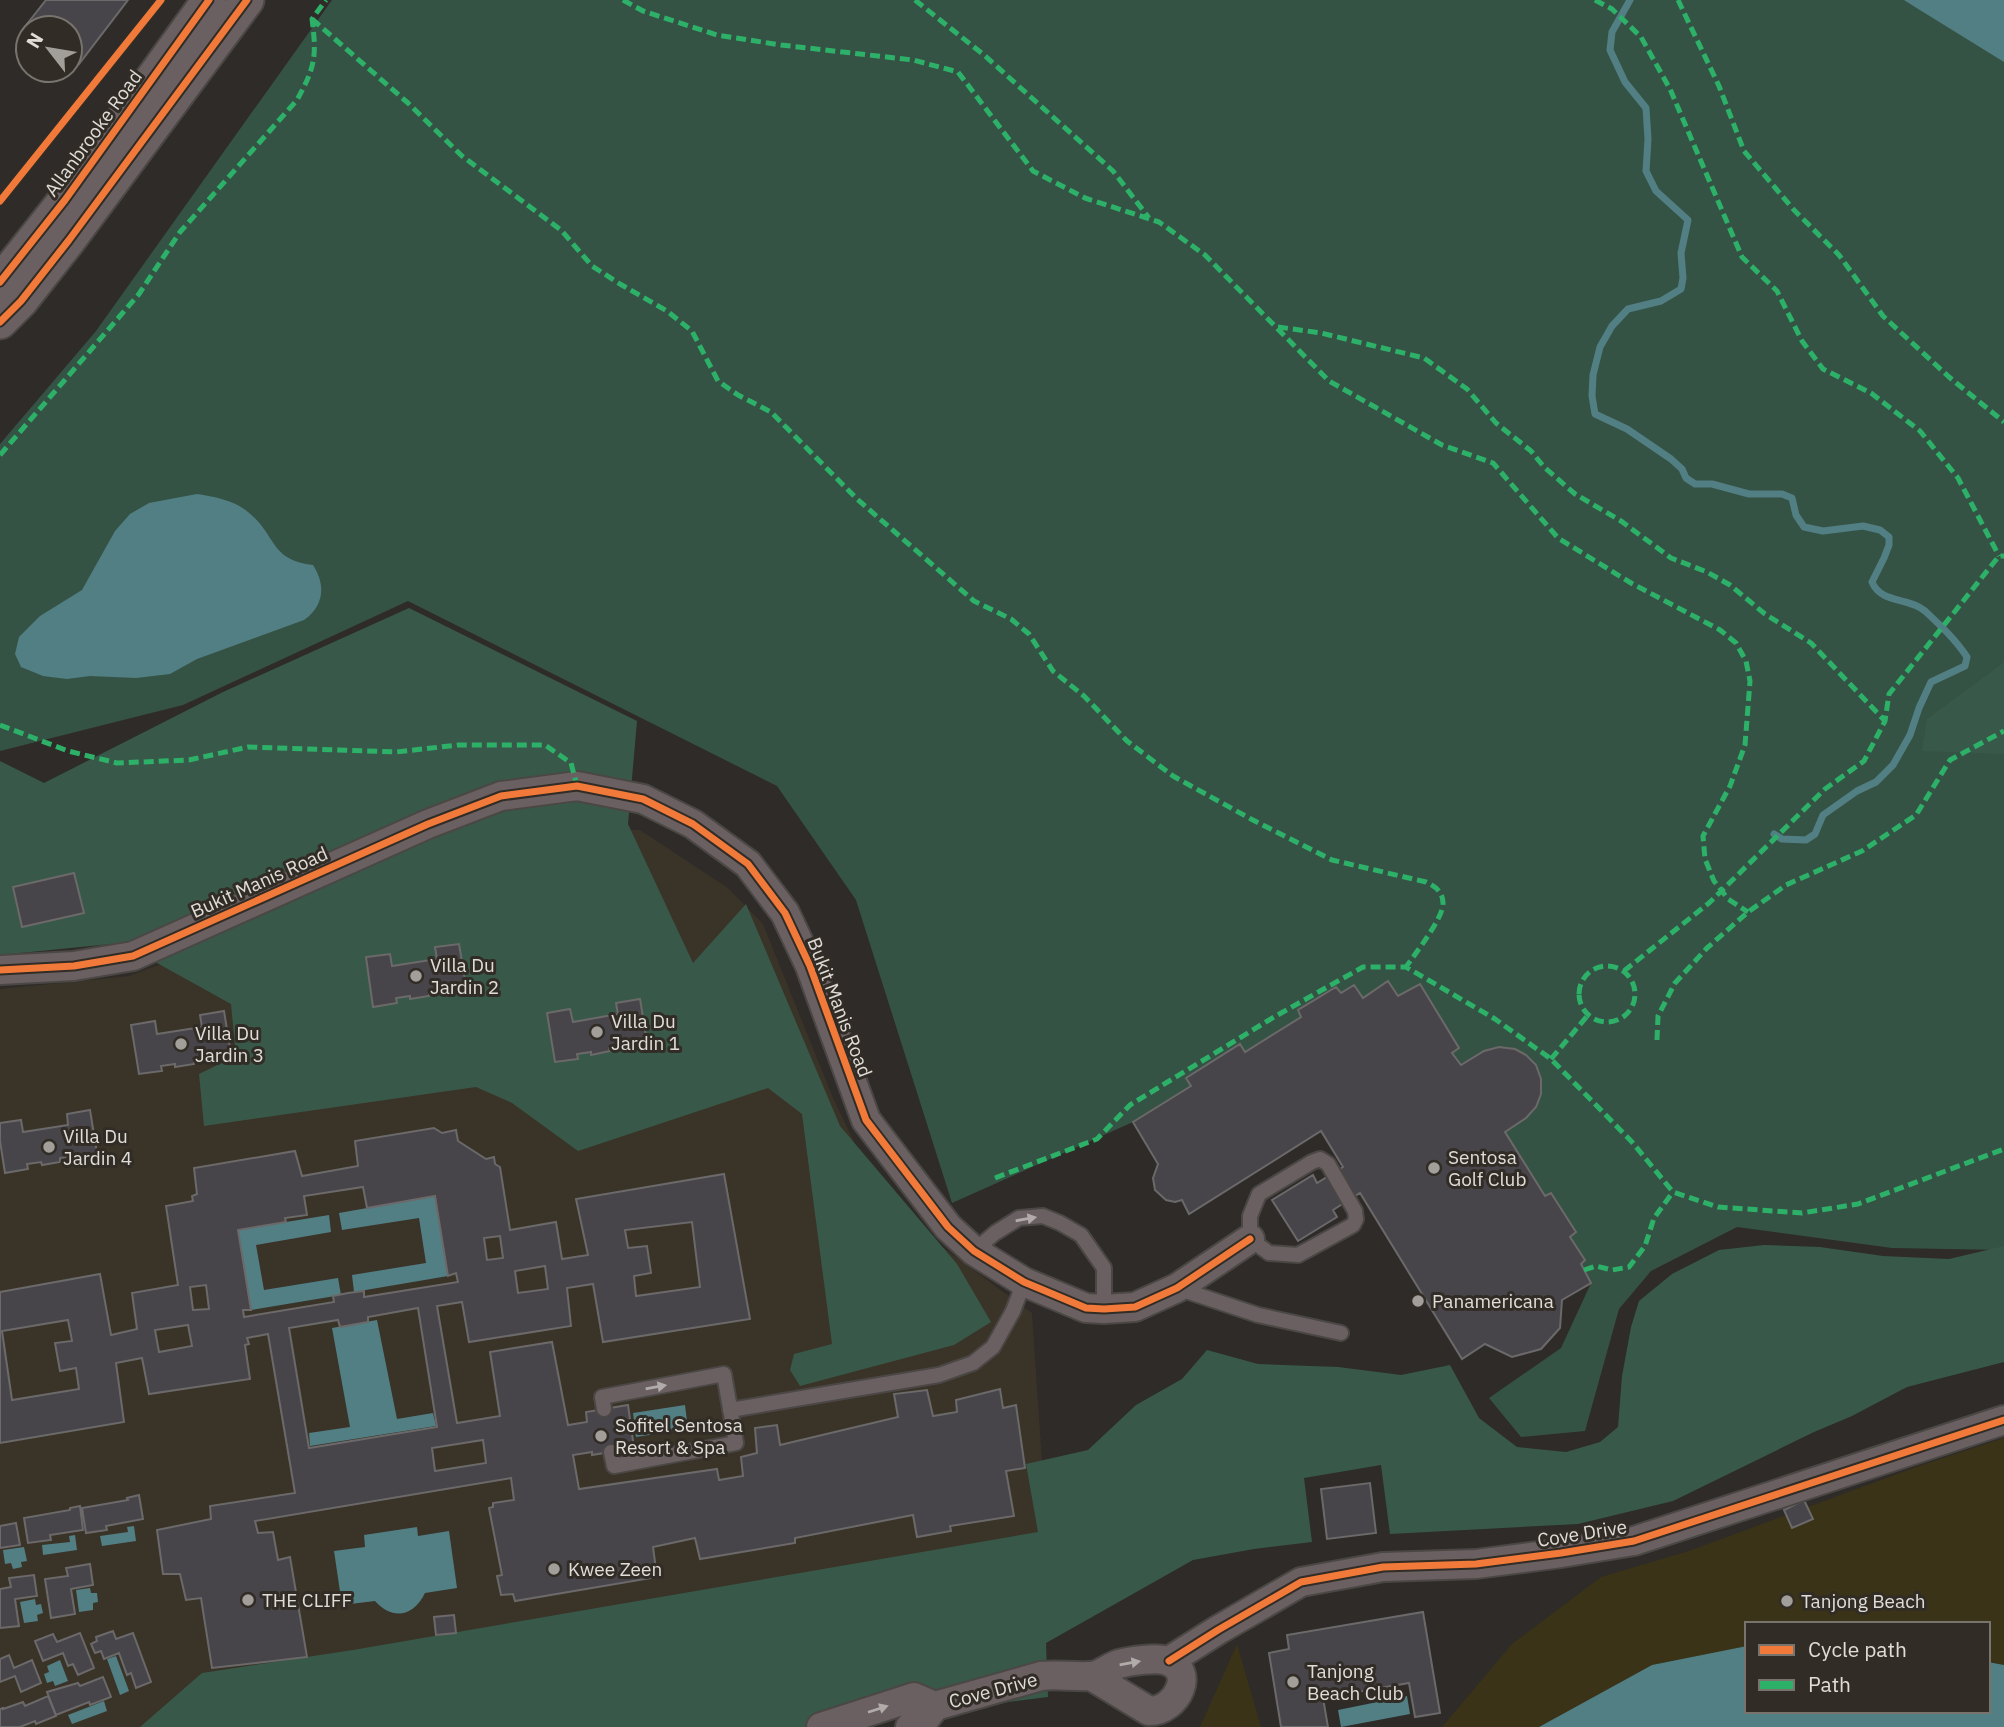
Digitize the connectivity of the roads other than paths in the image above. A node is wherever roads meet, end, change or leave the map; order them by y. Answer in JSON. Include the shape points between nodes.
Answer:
{"nodes":[{"id":1,"x":209,"y":0,"type":"edge"},
{"id":2,"x":247,"y":0,"type":"edge"},
{"id":3,"x":0,"y":282,"type":"edge"},
{"id":4,"x":0,"y":322,"type":"edge"},
{"id":5,"x":0,"y":970,"type":"edge"},
{"id":6,"x":1250,"y":1239,"type":"junction"},
{"id":7,"x":974,"y":1251,"type":"junction"},
{"id":8,"x":1024,"y":1282,"type":"junction"},
{"id":9,"x":1177,"y":1288,"type":"junction"},
{"id":10,"x":1104,"y":1309,"type":"junction"},
{"id":11,"x":1341,"y":1333,"type":"dead end"},
{"id":12,"x":604,"y":1409,"type":"dead end"},
{"id":13,"x":730,"y":1410,"type":"junction"},
{"id":14,"x":2004,"y":1420,"type":"edge"},
{"id":15,"x":611,"y":1452,"type":"dead end"},
{"id":16,"x":1169,"y":1661,"type":"junction"},
{"id":17,"x":1093,"y":1676,"type":"junction"},
{"id":18,"x":935,"y":1706,"type":"junction"},
{"id":19,"x":821,"y":1727,"type":"edge"},
{"id":20,"x":910,"y":1727,"type":"edge"}],
"edges":[{"from":1,"to":3,"type":"street","name":"Allanbrooke Road"},
{"from":2,"to":4,"type":"street","via":[[69,240]]},
{"from":5,"to":7,"type":"street","name":"Bukit Manis Road","via":[[133,956],[501,796],[577,786],[643,799],[693,824],[748,864],[785,913],[810,966],[866,1120],[948,1227]]},
{"from":6,"to":6,"type":"lane","via":[[1250,1216],[1259,1194],[1312,1162],[1328,1164],[1355,1211],[1353,1225],[1298,1255],[1269,1253]]},
{"from":6,"to":9,"type":"street","name":"Bukit Manis Road"},
{"from":7,"to":8,"type":"street","name":"Bukit Manis Road"},
{"from":7,"to":10,"type":"lane","one_way":true,"via":[[1019,1218],[1043,1216],[1060,1223],[1081,1235],[1104,1268]]},
{"from":8,"to":10,"type":"street","name":"Bukit Manis Road","via":[[1086,1308]]},
{"from":8,"to":13,"type":"lane","via":[[993,1347],[973,1363],[939,1375]]},
{"from":9,"to":10,"type":"street","name":"Bukit Manis Road","via":[[1135,1307]]},
{"from":9,"to":11,"type":"lane","via":[[1258,1315]]},
{"from":12,"to":13,"type":"lane","one_way":true,"via":[[602,1397],[724,1374]]},
{"from":13,"to":15,"type":"lane","via":[[736,1443],[614,1466]]},
{"from":14,"to":16,"type":"street","name":"Cove Drive","via":[[1634,1541],[1476,1564],[1383,1567],[1301,1582]]},
{"from":17,"to":16,"type":"street","name":"Cove Drive","one_way":true,"via":[[1118,1664]]},
{"from":16,"to":17,"type":"street","via":[[1181,1674],[1181,1683],[1177,1697],[1156,1711]]},
{"from":17,"to":18,"type":"street","name":"Cove Drive","via":[[1041,1676]]},
{"from":19,"to":18,"type":"street","name":"Cove Drive","one_way":true,"via":[[914,1697]]},
{"from":18,"to":20,"type":"street","name":"Cove Drive","via":[[922,1723]]}]}
